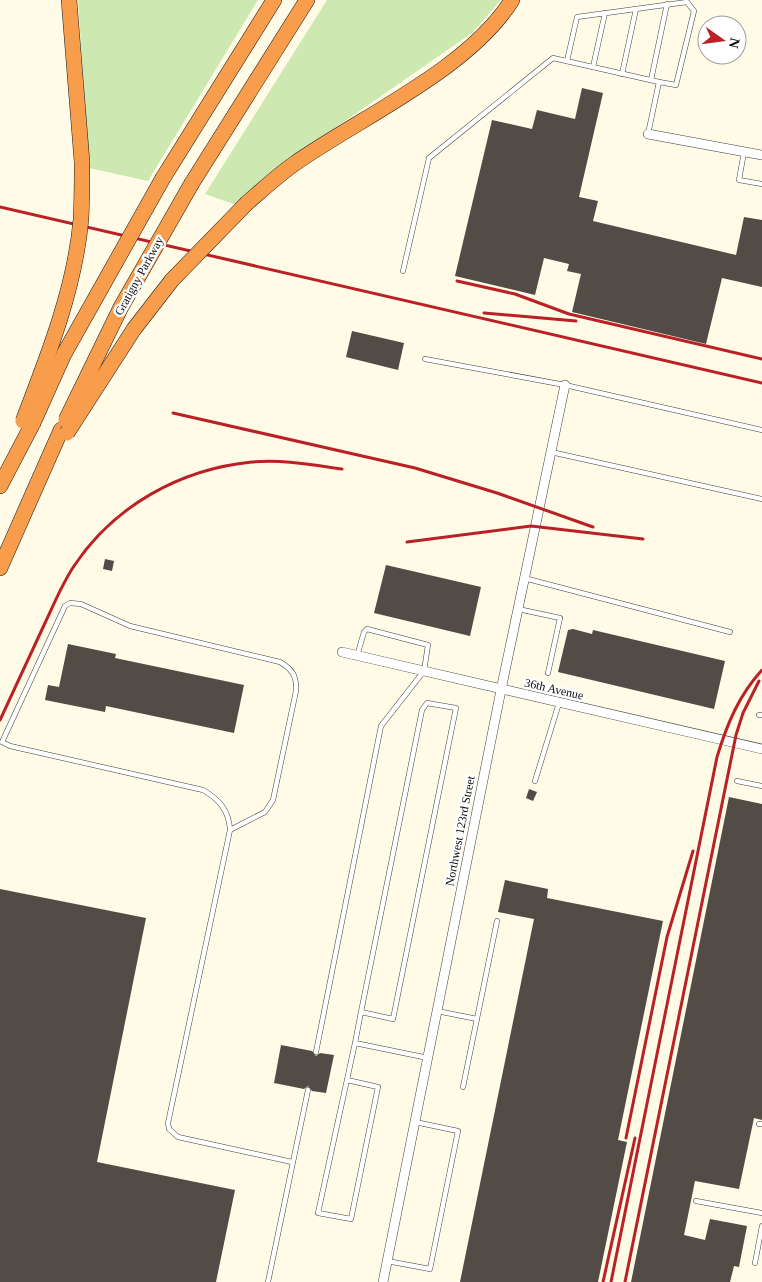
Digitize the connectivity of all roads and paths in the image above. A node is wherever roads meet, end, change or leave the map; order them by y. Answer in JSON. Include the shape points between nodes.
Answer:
{"nodes":[{"id":1,"x":69,"y":0,"type":"edge"},
{"id":2,"x":274,"y":0,"type":"edge"},
{"id":3,"x":308,"y":0,"type":"edge"},
{"id":4,"x":512,"y":0,"type":"edge"},
{"id":5,"x":668,"y":4,"type":"junction"},
{"id":6,"x":636,"y":9,"type":"junction"},
{"id":7,"x":605,"y":13,"type":"junction"},
{"id":8,"x":567,"y":61,"type":"junction"},
{"id":9,"x":593,"y":67,"type":"junction"},
{"id":10,"x":622,"y":74,"type":"junction"},
{"id":11,"x":651,"y":80,"type":"junction"},
{"id":12,"x":659,"y":82,"type":"junction"},
{"id":13,"x":648,"y":134,"type":"joint"},
{"id":14,"x":744,"y":152,"type":"junction"},
{"id":15,"x":762,"y":155,"type":"edge"},
{"id":16,"x":762,"y":184,"type":"edge"},
{"id":17,"x":403,"y":271,"type":"dead end"},
{"id":18,"x":425,"y":359,"type":"dead end"},
{"id":19,"x":565,"y":386,"type":"junction"},
{"id":20,"x":28,"y":422,"type":"junction"},
{"id":21,"x":762,"y":430,"type":"edge"},
{"id":22,"x":64,"y":432,"type":"junction"},
{"id":23,"x":551,"y":452,"type":"junction"},
{"id":24,"x":0,"y":482,"type":"edge"},
{"id":25,"x":0,"y":486,"type":"edge"},
{"id":26,"x":762,"y":499,"type":"edge"},
{"id":27,"x":0,"y":568,"type":"edge"},
{"id":28,"x":524,"y":578,"type":"junction"},
{"id":29,"x":518,"y":609,"type":"junction"},
{"id":30,"x":730,"y":632,"type":"dead end"},
{"id":31,"x":342,"y":652,"type":"dead end"},
{"id":32,"x":357,"y":656,"type":"junction"},
{"id":33,"x":424,"y":671,"type":"junction"},
{"id":34,"x":548,"y":673,"type":"dead end"},
{"id":35,"x":501,"y":690,"type":"junction"},
{"id":36,"x":559,"y":704,"type":"junction"},
{"id":37,"x":762,"y":749,"type":"edge"},
{"id":38,"x":535,"y":781,"type":"dead end"},
{"id":39,"x":737,"y":781,"type":"dead end"},
{"id":40,"x":762,"y":786,"type":"edge"},
{"id":41,"x":230,"y":830,"type":"junction"},
{"id":42,"x":497,"y":921,"type":"dead end"},
{"id":43,"x":437,"y":1011,"type":"junction"},
{"id":44,"x":361,"y":1012,"type":"junction"},
{"id":45,"x":477,"y":1019,"type":"junction"},
{"id":46,"x":355,"y":1044,"type":"junction"},
{"id":47,"x":316,"y":1052,"type":"dead end"},
{"id":48,"x":428,"y":1058,"type":"junction"},
{"id":49,"x":347,"y":1080,"type":"junction"},
{"id":50,"x":463,"y":1087,"type":"dead end"},
{"id":51,"x":308,"y":1090,"type":"dead end"},
{"id":52,"x":415,"y":1122,"type":"junction"},
{"id":53,"x":292,"y":1162,"type":"junction"},
{"id":54,"x":696,"y":1201,"type":"dead end"},
{"id":55,"x":762,"y":1213,"type":"edge"},
{"id":56,"x":762,"y":1226,"type":"edge"},
{"id":57,"x":387,"y":1261,"type":"junction"},
{"id":58,"x":755,"y":1263,"type":"dead end"},
{"id":59,"x":268,"y":1282,"type":"edge"},
{"id":60,"x":383,"y":1282,"type":"edge"}],
"edges":[{"from":1,"to":20,"type":"highway","bridge":true,"via":[[82,162],[81,220],[71,276]]},
{"from":2,"to":20,"type":"highway","bridge":true,"via":[[164,178]]},
{"from":3,"to":22,"type":"highway","name":"Gratigny Parkway","bridge":true,"via":[[192,184],[121,307]]},
{"from":4,"to":22,"type":"highway","bridge":true,"via":[[486,33],[449,64],[293,164],[247,203],[172,280],[134,329]]},
{"from":5,"to":6,"type":"lane"},
{"from":5,"to":11,"type":"lane"},
{"from":5,"to":12,"type":"lane","via":[[686,2],[694,11],[676,85]]},
{"from":6,"to":7,"type":"lane"},
{"from":6,"to":10,"type":"lane"},
{"from":7,"to":8,"type":"lane","via":[[577,17]]},
{"from":7,"to":9,"type":"lane"},
{"from":8,"to":9,"type":"lane"},
{"from":8,"to":17,"type":"lane","via":[[553,58],[429,158]]},
{"from":9,"to":10,"type":"lane"},
{"from":10,"to":11,"type":"lane"},
{"from":11,"to":12,"type":"lane"},
{"from":12,"to":13,"type":"lane"},
{"from":13,"to":14,"type":"street"},
{"from":14,"to":15,"type":"street"},
{"from":14,"to":16,"type":"lane","via":[[738,180]]},
{"from":18,"to":19,"type":"lane"},
{"from":19,"to":21,"type":"lane"},
{"from":19,"to":23,"type":"street","name":"Northwest 123rd Street"},
{"from":20,"to":24,"type":"highway"},
{"from":20,"to":25,"type":"highway"},
{"from":22,"to":27,"type":"highway","via":[[41,474]]},
{"from":23,"to":26,"type":"lane"},
{"from":23,"to":28,"type":"street","name":"Northwest 123rd Street"},
{"from":28,"to":29,"type":"street","name":"Northwest 123rd Street"},
{"from":28,"to":30,"type":"lane"},
{"from":29,"to":34,"type":"lane","via":[[560,618]]},
{"from":29,"to":35,"type":"street","name":"Northwest 123rd Street"},
{"from":31,"to":32,"type":"street","name":"36th Avenue"},
{"from":32,"to":33,"type":"street","name":"36th Avenue"},
{"from":32,"to":33,"type":"lane","via":[[364,632],[368,629],[428,645]]},
{"from":33,"to":35,"type":"street","name":"36th Avenue"},
{"from":33,"to":47,"type":"lane","via":[[381,726]]},
{"from":35,"to":36,"type":"street","name":"36th Avenue"},
{"from":35,"to":43,"type":"street","name":"Northwest 123rd Street"},
{"from":36,"to":37,"type":"street","name":"36th Avenue"},
{"from":36,"to":38,"type":"lane"},
{"from":39,"to":40,"type":"lane"},
{"from":41,"to":41,"type":"lane","via":[[229,816],[224,808],[204,790],[2,742],[65,606],[76,602],[130,626],[280,662],[292,670],[296,691],[273,800],[265,812]]},
{"from":41,"to":53,"type":"lane","via":[[169,1129],[178,1137]]},
{"from":42,"to":45,"type":"lane"},
{"from":43,"to":45,"type":"lane"},
{"from":43,"to":48,"type":"street","name":"Northwest 123rd Street"},
{"from":44,"to":44,"type":"lane","via":[[422,710],[427,703],[456,708],[393,1019]]},
{"from":44,"to":46,"type":"lane"},
{"from":45,"to":50,"type":"lane"},
{"from":46,"to":48,"type":"lane"},
{"from":46,"to":49,"type":"lane"},
{"from":48,"to":52,"type":"street","name":"Northwest 123rd Street"},
{"from":49,"to":49,"type":"lane","via":[[318,1213],[351,1219],[378,1087]]},
{"from":51,"to":53,"type":"lane"},
{"from":52,"to":57,"type":"street","name":"Northwest 123rd Street"},
{"from":52,"to":57,"type":"lane","via":[[458,1131],[430,1269]]},
{"from":53,"to":59,"type":"lane"},
{"from":54,"to":55,"type":"lane"},
{"from":56,"to":58,"type":"lane"},
{"from":57,"to":60,"type":"street","name":"Northwest 123rd Street"}]}
